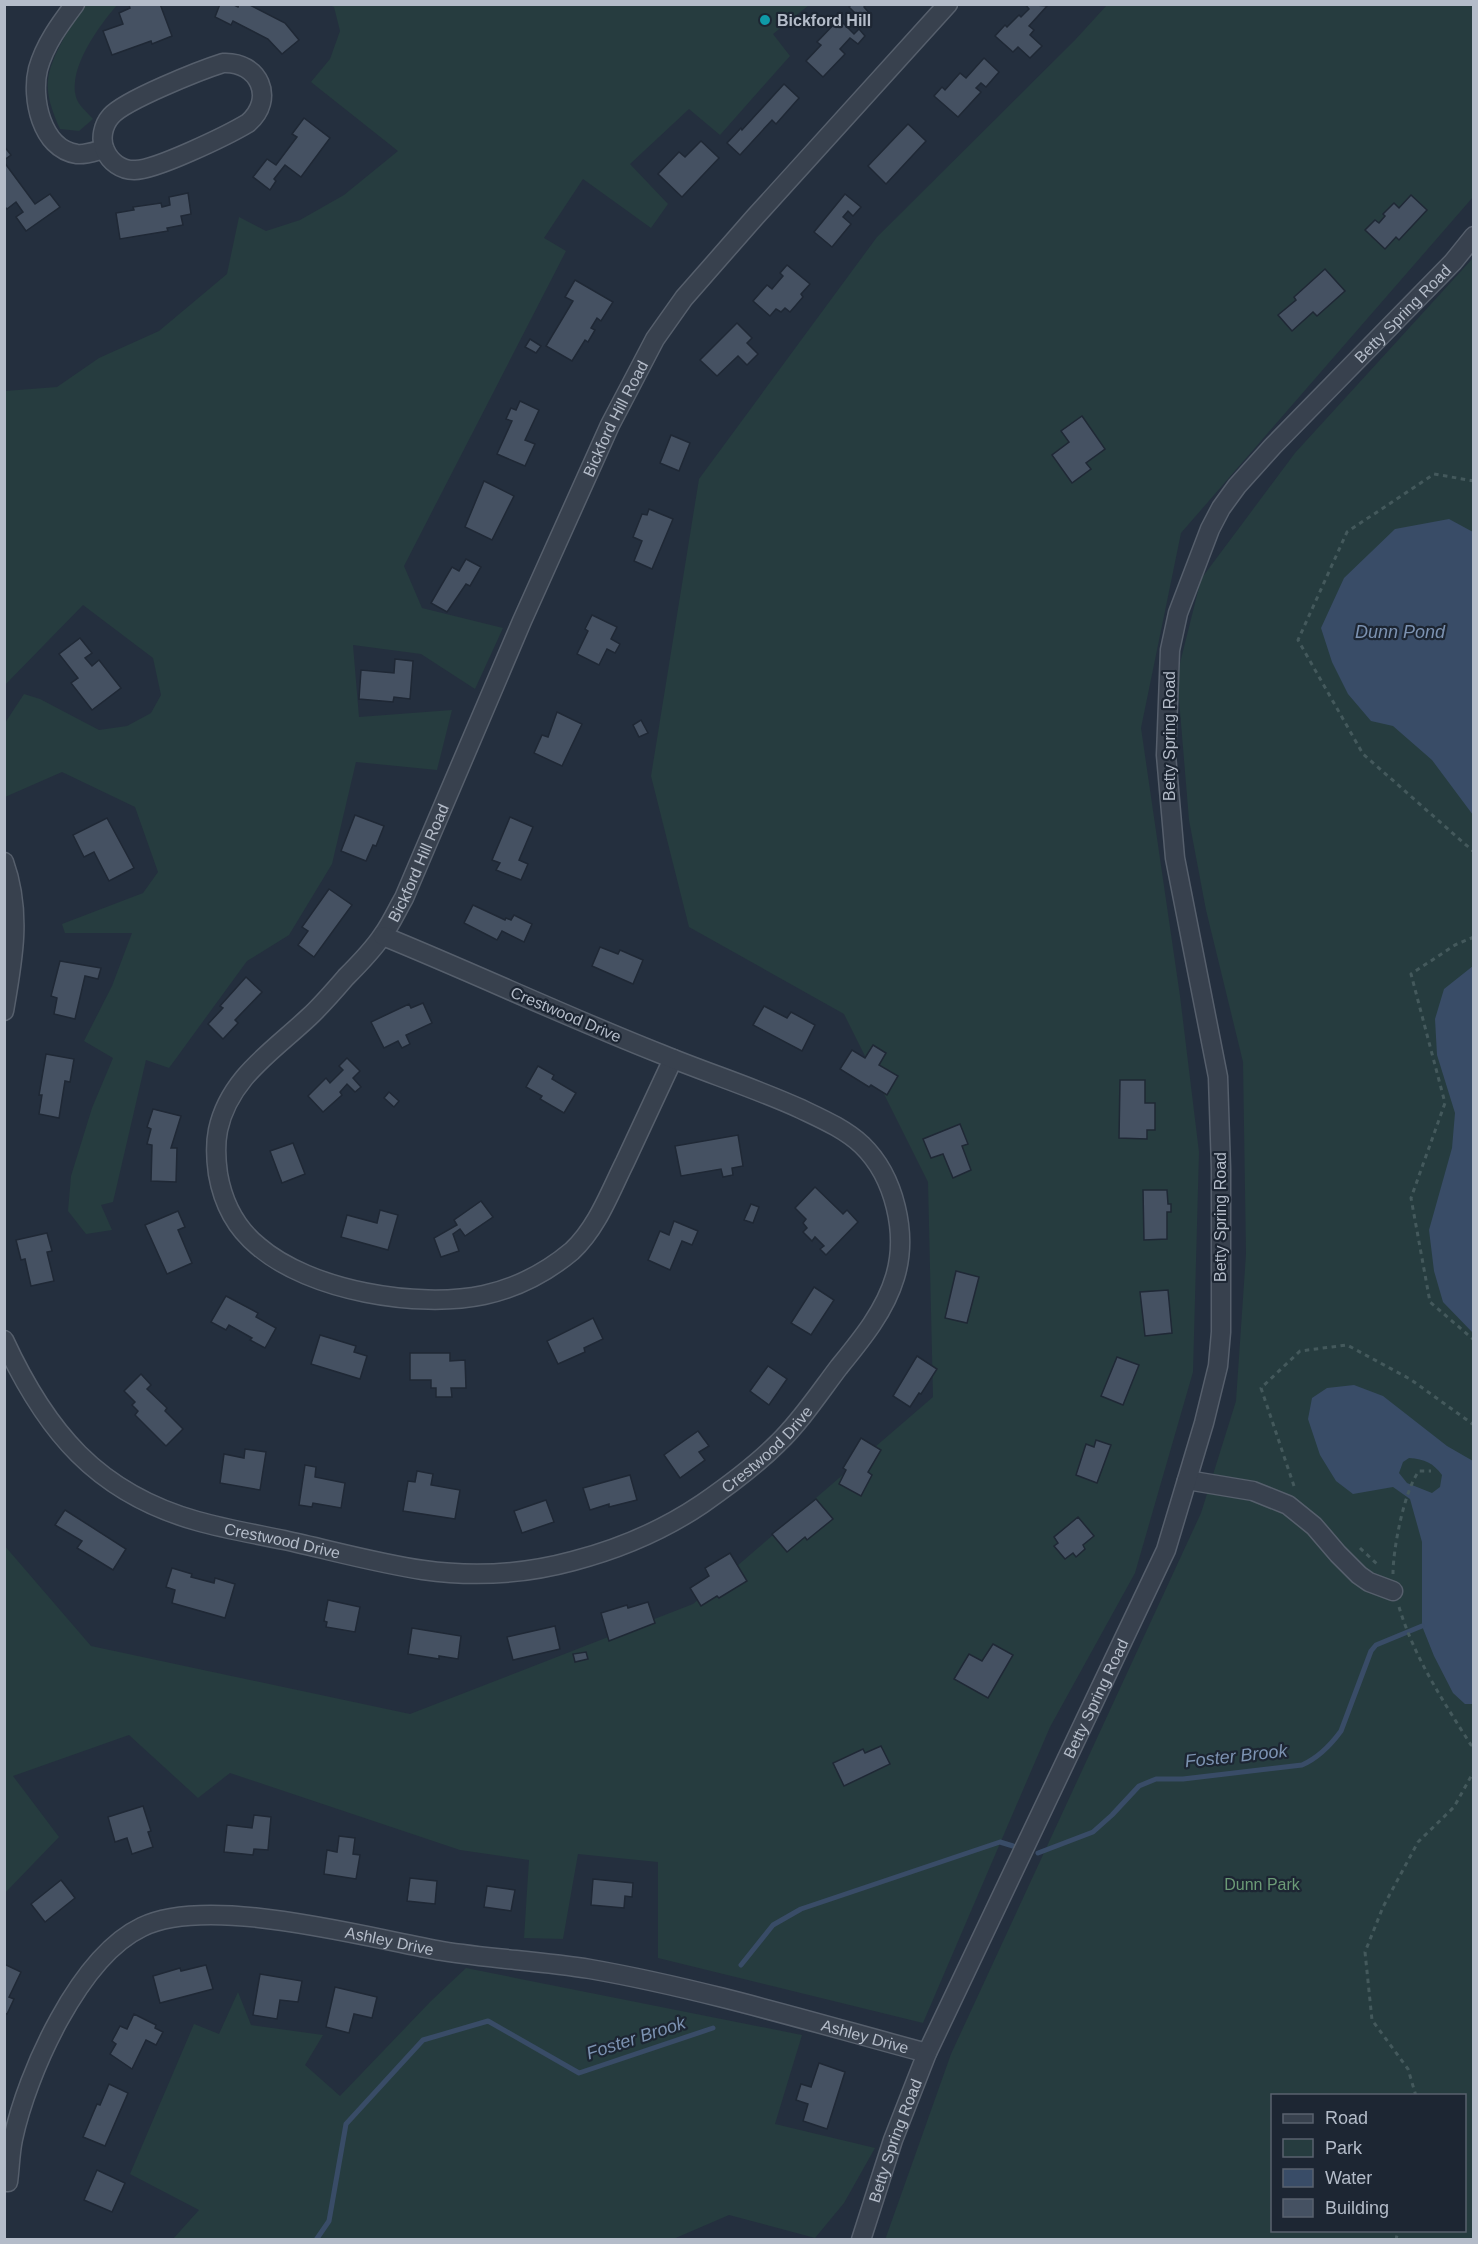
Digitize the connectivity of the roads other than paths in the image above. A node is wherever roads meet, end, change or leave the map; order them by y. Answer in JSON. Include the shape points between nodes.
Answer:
{"nodes":[{"id":1,"x":75,"y":4,"type":"edge"},
{"id":2,"x":948,"y":4,"type":"edge"},
{"id":3,"x":104,"y":150,"type":"junction"},
{"id":4,"x":1473,"y":236,"type":"edge"},
{"id":5,"x":4,"y":862,"type":"edge"},
{"id":6,"x":383,"y":936,"type":"junction"},
{"id":7,"x":4,"y":1011,"type":"edge"},
{"id":8,"x":673,"y":1059,"type":"junction"},
{"id":9,"x":4,"y":1340,"type":"edge"},
{"id":10,"x":1187,"y":1480,"type":"junction"},
{"id":11,"x":1393,"y":1591,"type":"road end"},
{"id":12,"x":927,"y":2053,"type":"junction"},
{"id":13,"x":8,"y":2182,"type":"dead end"},
{"id":14,"x":861,"y":2240,"type":"edge"}],
"edges":[{"from":1,"to":3,"type":"street","via":[[42,57],[36,81],[37,104],[49,134],[63,147],[78,154]]},
{"from":2,"to":6,"type":"street","name":"Bickford Hill Road","via":[[684,298],[655,339],[600,446],[404,897]]},
{"from":3,"to":3,"type":"street","via":[[103,131],[112,114],[216,65],[231,63],[245,67],[260,83],[261,105],[254,118],[195,149],[134,170],[116,164]]},
{"from":4,"to":10,"type":"street","name":"Betty Spring Road","via":[[1453,262],[1237,486],[1209,529],[1173,633],[1166,755],[1172,835],[1218,1077],[1221,1168],[1220,1348],[1210,1402]]},
{"from":5,"to":7,"type":"street","via":[[15,915],[15,949]]},
{"from":6,"to":8,"type":"street","name":"Crestwood Drive"},
{"from":6,"to":8,"type":"street","name":"Bickford Hill Road","via":[[322,1004],[248,1072],[229,1100],[218,1132],[219,1180],[232,1216],[258,1247],[297,1271],[371,1293],[431,1299],[485,1295],[538,1274],[572,1251],[590,1229]]},
{"from":8,"to":9,"type":"street","name":"Crestwood Drive","via":[[768,1094],[823,1120],[861,1144],[883,1172],[890,1189],[899,1228],[899,1255],[894,1282],[874,1321],[781,1441],[700,1505],[643,1538],[532,1570],[472,1573],[423,1570],[196,1521],[144,1501],[112,1482],[68,1444],[35,1401]]},
{"from":10,"to":11,"type":"street","via":[[1253,1491],[1288,1505],[1314,1526],[1359,1575]]},
{"from":10,"to":12,"type":"street","name":"Betty Spring Road","via":[[1156,1571]]},
{"from":12,"to":13,"type":"street","name":"Ashley Drive","via":[[701,1992],[588,1969],[444,1951],[250,1917],[165,1919],[124,1938],[92,1971],[65,2009],[28,2088],[12,2139]]},
{"from":12,"to":14,"type":"street","name":"Betty Spring Road","via":[[893,2140]]}]}
